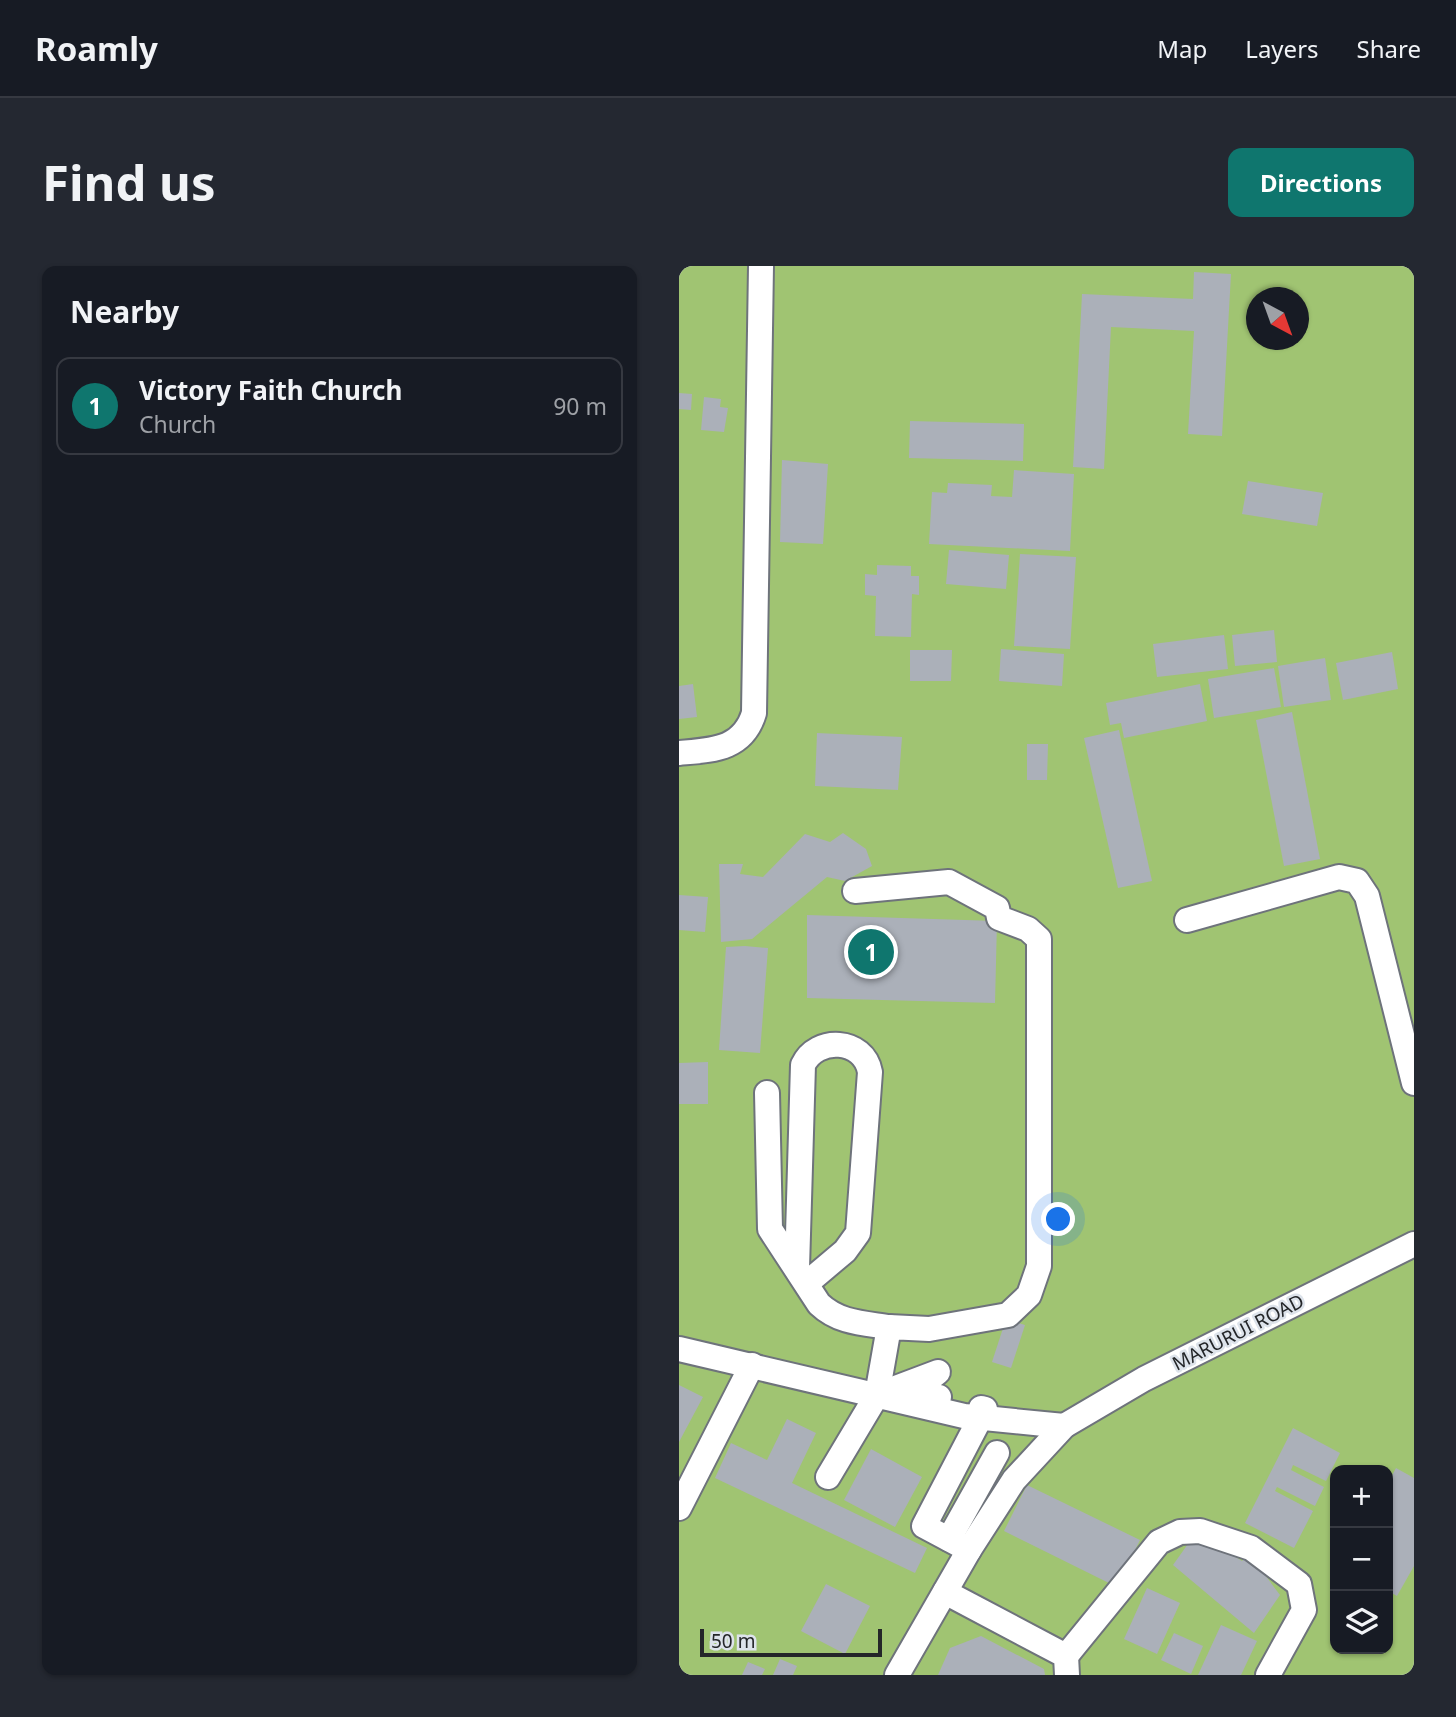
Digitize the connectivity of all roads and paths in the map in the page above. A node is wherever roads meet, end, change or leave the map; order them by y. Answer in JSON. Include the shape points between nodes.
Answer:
{"nodes":[{"id":1,"x":761,"y":266,"type":"edge"},
{"id":2,"x":679,"y":753,"type":"edge"},
{"id":3,"x":855,"y":891,"type":"dead end"},
{"id":4,"x":1187,"y":920,"type":"dead end"},
{"id":5,"x":1414,"y":1083,"type":"edge"},
{"id":6,"x":767,"y":1093,"type":"dead end"},
{"id":7,"x":1414,"y":1244,"type":"edge"},
{"id":8,"x":802,"y":1276,"type":"junction"},
{"id":9,"x":889,"y":1327,"type":"junction"},
{"id":10,"x":679,"y":1349,"type":"edge"},
{"id":11,"x":752,"y":1365,"type":"junction"},
{"id":12,"x":877,"y":1395,"type":"junction"},
{"id":13,"x":973,"y":1421,"type":"junction"},
{"id":14,"x":1065,"y":1426,"type":"junction"},
{"id":15,"x":997,"y":1454,"type":"junction"},
{"id":16,"x":828,"y":1477,"type":"dead end"},
{"id":17,"x":1014,"y":1480,"type":"junction"},
{"id":18,"x":679,"y":1508,"type":"edge"},
{"id":19,"x":959,"y":1544,"type":"junction"},
{"id":20,"x":945,"y":1592,"type":"junction"},
{"id":21,"x":1067,"y":1666,"type":"edge"},
{"id":22,"x":897,"y":1675,"type":"edge"},
{"id":23,"x":1268,"y":1675,"type":"edge"}],
"edges":[{"from":1,"to":2,"type":"street","via":[[754,713],[750,725],[731,745]]},
{"from":3,"to":9,"type":"street","via":[[949,882],[997,908],[999,918],[1028,929],[1039,939],[1040,950],[1036,1280],[1029,1295],[1008,1315],[929,1329]]},
{"from":4,"to":5,"type":"street","via":[[1339,877],[1357,881],[1367,896]]},
{"from":6,"to":8,"type":"street","via":[[770,1229]]},
{"from":7,"to":14,"type":"street","name":"MARURUI ROAD","via":[[1144,1379]]},
{"from":8,"to":8,"type":"street","via":[[803,1065],[815,1048],[853,1048],[863,1055],[870,1072],[858,1233],[845,1251]]},
{"from":8,"to":9,"type":"street","via":[[829,1314]]},
{"from":9,"to":12,"type":"street"},
{"from":10,"to":11,"type":"street"},
{"from":11,"to":12,"type":"street"},
{"from":11,"to":18,"type":"street"},
{"from":12,"to":13,"type":"street"},
{"from":12,"to":13,"type":"street","via":[[938,1373],[914,1391],[985,1409]]},
{"from":12,"to":16,"type":"street"},
{"from":13,"to":14,"type":"street"},
{"from":13,"to":15,"type":"street"},
{"from":13,"to":19,"type":"street","via":[[924,1526]]},
{"from":14,"to":17,"type":"street","name":"MARURUI ROAD"},
{"from":15,"to":17,"type":"street"},
{"from":15,"to":19,"type":"street"},
{"from":17,"to":19,"type":"street","name":"MARURUI ROAD"},
{"from":19,"to":20,"type":"street"},
{"from":20,"to":21,"type":"street"},
{"from":20,"to":22,"type":"street"},
{"from":21,"to":23,"type":"street","via":[[1159,1542],[1191,1530],[1251,1548],[1299,1584],[1304,1610]]}]}
